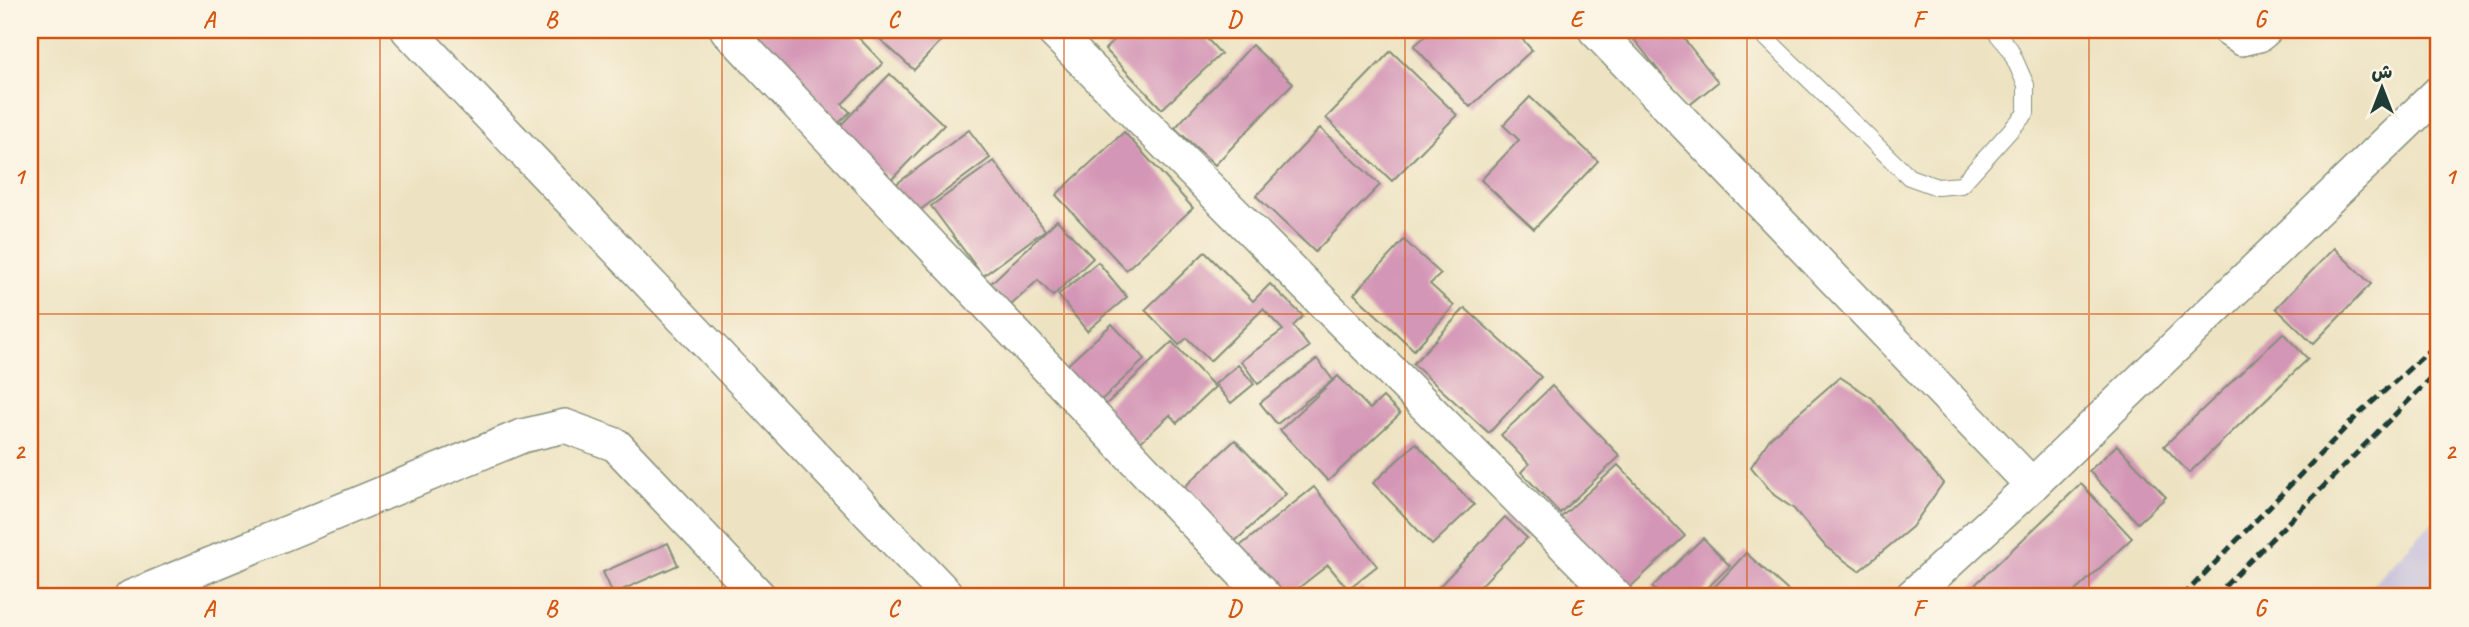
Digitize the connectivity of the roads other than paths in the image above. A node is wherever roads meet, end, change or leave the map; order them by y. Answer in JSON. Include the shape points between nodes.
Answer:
{"nodes":[{"id":1,"x":408,"y":30,"type":"edge"},
{"id":2,"x":727,"y":30,"type":"edge"},
{"id":3,"x":1052,"y":30,"type":"edge"},
{"id":4,"x":1595,"y":30,"type":"edge"},
{"id":5,"x":1758,"y":30,"type":"edge"},
{"id":6,"x":1994,"y":30,"type":"edge"},
{"id":7,"x":2229,"y":30,"type":"edge"},
{"id":8,"x":2264,"y":30,"type":"edge"},
{"id":9,"x":2439,"y":92,"type":"edge"},
{"id":10,"x":2032,"y":485,"type":"junction"},
{"id":11,"x":131,"y":597,"type":"edge"},
{"id":12,"x":760,"y":597,"type":"edge"},
{"id":13,"x":949,"y":597,"type":"edge"},
{"id":14,"x":1265,"y":597,"type":"edge"},
{"id":15,"x":1616,"y":597,"type":"edge"},
{"id":16,"x":1911,"y":597,"type":"edge"}],
"edges":[{"from":1,"to":13,"type":"street"},
{"from":2,"to":14,"type":"street"},
{"from":3,"to":15,"type":"street"},
{"from":4,"to":10,"type":"street"},
{"from":5,"to":6,"type":"lane","via":[[1909,177],[1937,187],[1961,185],[2026,113],[2026,85],[2010,49]]},
{"from":7,"to":8,"type":"street","via":[[2242,39]]},
{"from":9,"to":10,"type":"street"},
{"from":10,"to":16,"type":"street"},
{"from":11,"to":12,"type":"street","via":[[522,436],[565,426],[616,445]]}]}
